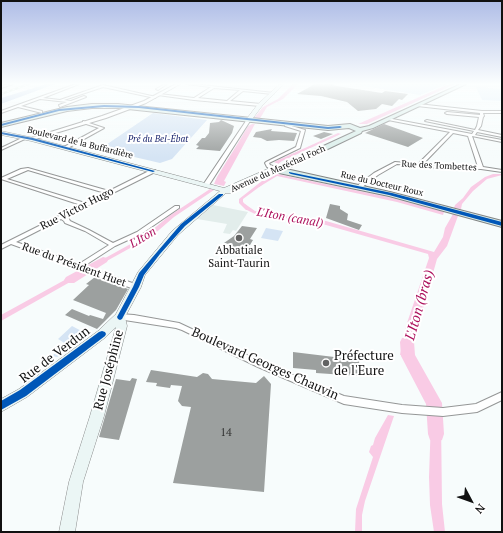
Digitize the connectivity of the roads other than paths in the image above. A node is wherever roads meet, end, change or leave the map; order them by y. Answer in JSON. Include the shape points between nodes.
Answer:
{"nodes":[{"id":1,"x":30,"y":109,"type":"edge"},
{"id":2,"x":81,"y":109,"type":"edge"},
{"id":3,"x":123,"y":109,"type":"edge"},
{"id":4,"x":145,"y":109,"type":"edge"},
{"id":5,"x":257,"y":109,"type":"edge"},
{"id":6,"x":405,"y":109,"type":"edge"},
{"id":7,"x":410,"y":109,"type":"edge"},
{"id":8,"x":446,"y":109,"type":"edge"},
{"id":9,"x":41,"y":112,"type":"dead end"},
{"id":10,"x":500,"y":112,"type":"edge"},
{"id":11,"x":447,"y":113,"type":"dead end"},
{"id":12,"x":482,"y":114,"type":"junction"},
{"id":13,"x":388,"y":119,"type":"junction"},
{"id":14,"x":249,"y":120,"type":"junction"},
{"id":15,"x":427,"y":121,"type":"dead end"},
{"id":16,"x":84,"y":122,"type":"junction"},
{"id":17,"x":1,"y":125,"type":"edge"},
{"id":18,"x":286,"y":125,"type":"junction"},
{"id":19,"x":341,"y":130,"type":"junction"},
{"id":20,"x":357,"y":130,"type":"junction"},
{"id":21,"x":453,"y":131,"type":"junction"},
{"id":22,"x":476,"y":131,"type":"junction"},
{"id":23,"x":1,"y":133,"type":"edge"},
{"id":24,"x":472,"y":135,"type":"junction"},
{"id":25,"x":502,"y":136,"type":"edge"},
{"id":26,"x":27,"y":138,"type":"junction"},
{"id":27,"x":502,"y":141,"type":"edge"},
{"id":28,"x":65,"y":148,"type":"junction"},
{"id":29,"x":1,"y":149,"type":"edge"},
{"id":30,"x":421,"y":165,"type":"junction"},
{"id":31,"x":481,"y":168,"type":"junction"},
{"id":32,"x":276,"y":169,"type":"junction"},
{"id":33,"x":153,"y":171,"type":"junction"},
{"id":34,"x":502,"y":171,"type":"edge"},
{"id":35,"x":2,"y":179,"type":"edge"},
{"id":36,"x":359,"y":187,"type":"junction"},
{"id":37,"x":217,"y":188,"type":"junction"},
{"id":38,"x":109,"y":193,"type":"junction"},
{"id":39,"x":85,"y":205,"type":"junction"},
{"id":40,"x":176,"y":207,"type":"dead end"},
{"id":41,"x":62,"y":217,"type":"junction"},
{"id":42,"x":502,"y":225,"type":"edge"},
{"id":43,"x":11,"y":242,"type":"junction"},
{"id":44,"x":113,"y":246,"type":"junction"},
{"id":45,"x":1,"y":247,"type":"edge"},
{"id":46,"x":84,"y":269,"type":"junction"},
{"id":47,"x":136,"y":287,"type":"junction"},
{"id":48,"x":120,"y":317,"type":"junction"},
{"id":49,"x":102,"y":334,"type":"junction"},
{"id":50,"x":118,"y":336,"type":"junction"},
{"id":51,"x":502,"y":396,"type":"edge"},
{"id":52,"x":1,"y":406,"type":"edge"},
{"id":53,"x":67,"y":532,"type":"edge"}],
"edges":[{"from":1,"to":9,"type":"street"},
{"from":2,"to":17,"type":"main road"},
{"from":3,"to":16,"type":"street"},
{"from":4,"to":14,"type":"main road"},
{"from":5,"to":14,"type":"main road"},
{"from":6,"to":20,"type":"main road","name":"Avenue du Maréchal Foch"},
{"from":7,"to":13,"type":"main road","name":"Avenue du Maréchal Foch"},
{"from":8,"to":12,"type":"street"},
{"from":10,"to":12,"type":"street"},
{"from":11,"to":12,"type":"street"},
{"from":12,"to":22,"type":"street"},
{"from":13,"to":20,"type":"main road","name":"Avenue du Maréchal Foch"},
{"from":13,"to":21,"type":"street"},
{"from":14,"to":18,"type":"main road"},
{"from":14,"to":19,"type":"main road"},
{"from":14,"to":37,"type":"street"},
{"from":15,"to":22,"type":"street"},
{"from":16,"to":26,"type":"street"},
{"from":16,"to":28,"type":"street","via":[[102,128]]},
{"from":18,"to":19,"type":"main road"},
{"from":18,"to":32,"type":"street","via":[[303,130],[296,150],[267,163]]},
{"from":19,"to":20,"type":"main road"},
{"from":19,"to":32,"type":"main road","name":"Avenue du Maréchal Foch","via":[[344,137]]},
{"from":20,"to":32,"type":"main road","name":"Avenue du Maréchal Foch"},
{"from":21,"to":24,"type":"street"},
{"from":21,"to":30,"type":"street"},
{"from":22,"to":24,"type":"street"},
{"from":22,"to":25,"type":"street"},
{"from":23,"to":26,"type":"main road","name":"Boulevard de la Buffardière"},
{"from":24,"to":27,"type":"street"},
{"from":24,"to":31,"type":"street"},
{"from":26,"to":28,"type":"main road","name":"Boulevard de la Buffardière"},
{"from":26,"to":29,"type":"street"},
{"from":28,"to":33,"type":"main road","name":"Boulevard de la Buffardière"},
{"from":30,"to":31,"type":"street","name":"Rue des Tombettes"},
{"from":30,"to":36,"type":"street","name":"Rue des Tombettes","via":[[392,164]]},
{"from":31,"to":34,"type":"street","name":"Rue des Tombettes"},
{"from":32,"to":36,"type":"main road","name":"Rue du Docteur Roux"},
{"from":32,"to":37,"type":"main road","name":"Avenue du Maréchal Foch"},
{"from":33,"to":37,"type":"main road","name":"Boulevard de la Buffardière"},
{"from":33,"to":38,"type":"street","name":"Rue Victor Hugo"},
{"from":35,"to":38,"type":"street","via":[[28,169]]},
{"from":35,"to":39,"type":"street"},
{"from":36,"to":42,"type":"main road","name":"Rue du Docteur Roux"},
{"from":37,"to":47,"type":"main road","name":"Rue Joséphine","via":[[141,274]]},
{"from":38,"to":39,"type":"street","name":"Rue Victor Hugo"},
{"from":39,"to":41,"type":"street","name":"Rue Victor Hugo"},
{"from":40,"to":44,"type":"street","via":[[139,233]]},
{"from":41,"to":43,"type":"street","name":"Rue Victor Hugo"},
{"from":41,"to":44,"type":"street"},
{"from":43,"to":45,"type":"street","name":"Rue Victor Hugo"},
{"from":43,"to":46,"type":"street","name":"Rue du Président Huet"},
{"from":44,"to":46,"type":"street"},
{"from":46,"to":47,"type":"street","name":"Rue du Président Huet"},
{"from":47,"to":48,"type":"main road","name":"Rue Joséphine"},
{"from":48,"to":49,"type":"main road","name":"Rue de Verdun"},
{"from":48,"to":50,"type":"main road","name":"Rue Joséphine","via":[[122,326]]},
{"from":48,"to":51,"type":"street","name":"Boulevard Georges Chauvin","via":[[177,325],[261,365],[344,400],[443,412],[477,408]]},
{"from":49,"to":50,"type":"main road","via":[[114,332]]},
{"from":49,"to":52,"type":"main road","name":"Rue de Verdun","via":[[23,393]]},
{"from":50,"to":53,"type":"main road","name":"Rue Joséphine","via":[[76,482]]}]}
